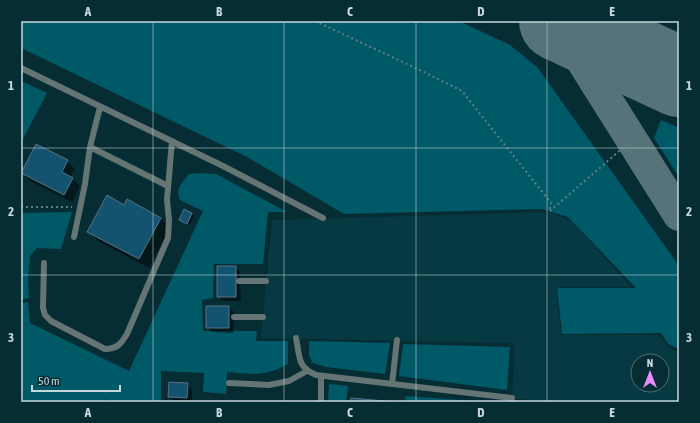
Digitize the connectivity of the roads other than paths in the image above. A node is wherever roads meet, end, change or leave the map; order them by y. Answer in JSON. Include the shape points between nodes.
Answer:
{"nodes":[{"id":1,"x":21,"y":68,"type":"edge"},
{"id":2,"x":100,"y":107,"type":"junction"},
{"id":3,"x":172,"y":141,"type":"junction"},
{"id":4,"x":90,"y":147,"type":"junction"},
{"id":5,"x":168,"y":186,"type":"junction"},
{"id":6,"x":323,"y":218,"type":"dead end"},
{"id":7,"x":74,"y":237,"type":"dead end"},
{"id":8,"x":44,"y":263,"type":"dead end"},
{"id":9,"x":240,"y":281,"type":"dead end"},
{"id":10,"x":266,"y":281,"type":"dead end"},
{"id":11,"x":234,"y":317,"type":"dead end"},
{"id":12,"x":263,"y":318,"type":"dead end"},
{"id":13,"x":296,"y":338,"type":"dead end"},
{"id":14,"x":397,"y":340,"type":"dead end"},
{"id":15,"x":307,"y":371,"type":"junction"},
{"id":16,"x":321,"y":376,"type":"junction"},
{"id":17,"x":229,"y":383,"type":"dead end"},
{"id":18,"x":392,"y":384,"type":"junction"},
{"id":19,"x":320,"y":402,"type":"edge"},
{"id":20,"x":511,"y":402,"type":"edge"}],
"edges":[{"from":1,"to":2,"type":"lane"},
{"from":2,"to":3,"type":"lane"},
{"from":2,"to":4,"type":"lane"},
{"from":3,"to":5,"type":"lane"},
{"from":3,"to":6,"type":"lane"},
{"from":4,"to":5,"type":"lane"},
{"from":4,"to":7,"type":"lane"},
{"from":5,"to":8,"type":"lane","via":[[168,238],[128,334],[120,345],[113,349],[105,349],[51,321],[43,308]]},
{"from":9,"to":10,"type":"lane"},
{"from":11,"to":12,"type":"lane"},
{"from":13,"to":15,"type":"lane","via":[[301,363]]},
{"from":14,"to":18,"type":"lane"},
{"from":15,"to":16,"type":"lane"},
{"from":15,"to":17,"type":"lane","via":[[289,381],[269,385]]},
{"from":16,"to":18,"type":"lane"},
{"from":16,"to":19,"type":"lane"},
{"from":18,"to":20,"type":"lane","via":[[512,398]]}]}
